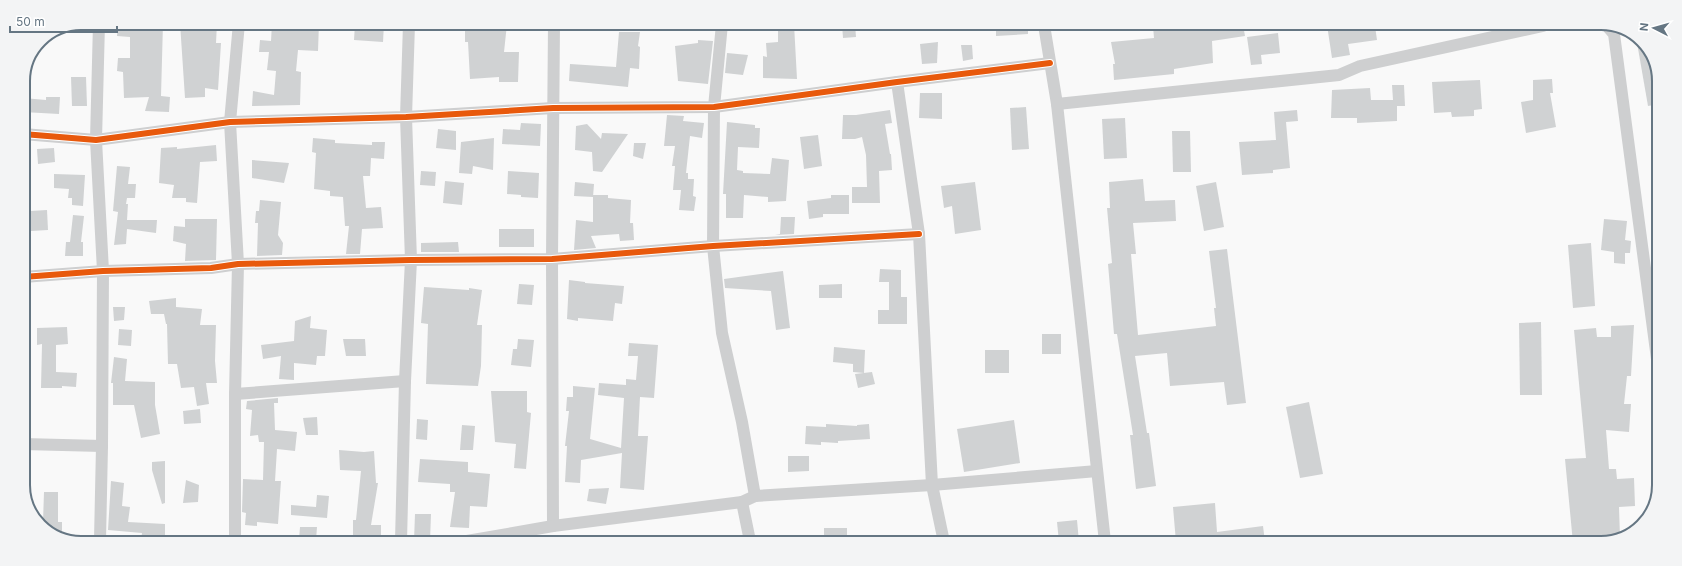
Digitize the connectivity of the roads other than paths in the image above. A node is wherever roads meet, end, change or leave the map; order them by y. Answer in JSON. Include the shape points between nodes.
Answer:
{"nodes":[{"id":1,"x":99,"y":30,"type":"edge"},
{"id":2,"x":238,"y":30,"type":"edge"},
{"id":3,"x":409,"y":30,"type":"edge"},
{"id":4,"x":554,"y":30,"type":"edge"},
{"id":5,"x":721,"y":30,"type":"edge"},
{"id":6,"x":1045,"y":30,"type":"edge"},
{"id":7,"x":1526,"y":30,"type":"edge"},
{"id":8,"x":1612,"y":31,"type":"edge"},
{"id":9,"x":1050,"y":64,"type":"junction"},
{"id":10,"x":897,"y":82,"type":"junction"},
{"id":11,"x":1056,"y":104,"type":"junction"},
{"id":12,"x":714,"y":107,"type":"junction"},
{"id":13,"x":553,"y":108,"type":"junction"},
{"id":14,"x":406,"y":117,"type":"junction"},
{"id":15,"x":230,"y":122,"type":"junction"},
{"id":16,"x":30,"y":135,"type":"edge"},
{"id":17,"x":96,"y":140,"type":"junction"},
{"id":18,"x":919,"y":234,"type":"junction"},
{"id":19,"x":713,"y":246,"type":"junction"},
{"id":20,"x":552,"y":259,"type":"junction"},
{"id":21,"x":411,"y":260,"type":"junction"},
{"id":22,"x":238,"y":264,"type":"junction"},
{"id":23,"x":103,"y":271,"type":"junction"},
{"id":24,"x":30,"y":276,"type":"edge"},
{"id":25,"x":1652,"y":321,"type":"edge"},
{"id":26,"x":405,"y":381,"type":"junction"},
{"id":27,"x":235,"y":394,"type":"junction"},
{"id":28,"x":30,"y":444,"type":"edge"},
{"id":29,"x":102,"y":446,"type":"junction"},
{"id":30,"x":1097,"y":471,"type":"junction"},
{"id":31,"x":932,"y":485,"type":"junction"},
{"id":32,"x":755,"y":496,"type":"junction"},
{"id":33,"x":742,"y":502,"type":"junction"},
{"id":34,"x":554,"y":526,"type":"junction"},
{"id":35,"x":100,"y":536,"type":"edge"},
{"id":36,"x":235,"y":536,"type":"edge"},
{"id":37,"x":401,"y":536,"type":"edge"},
{"id":38,"x":496,"y":536,"type":"edge"},
{"id":39,"x":749,"y":536,"type":"edge"},
{"id":40,"x":943,"y":536,"type":"edge"},
{"id":41,"x":1104,"y":536,"type":"edge"}],
"edges":[{"from":1,"to":17,"type":"street"},
{"from":2,"to":15,"type":"street"},
{"from":3,"to":14,"type":"street"},
{"from":4,"to":13,"type":"street"},
{"from":5,"to":12,"type":"street"},
{"from":6,"to":9,"type":"street"},
{"from":7,"to":11,"type":"street","via":[[1360,66],[1339,75]]},
{"from":8,"to":25,"type":"street","via":[[1614,34]]},
{"from":9,"to":10,"type":"street"},
{"from":9,"to":11,"type":"street"},
{"from":10,"to":12,"type":"street"},
{"from":10,"to":18,"type":"street"},
{"from":11,"to":30,"type":"street"},
{"from":12,"to":13,"type":"street"},
{"from":12,"to":19,"type":"street"},
{"from":13,"to":14,"type":"street"},
{"from":13,"to":20,"type":"street"},
{"from":14,"to":15,"type":"street"},
{"from":14,"to":21,"type":"street"},
{"from":15,"to":17,"type":"street"},
{"from":15,"to":22,"type":"street"},
{"from":16,"to":17,"type":"street"},
{"from":17,"to":23,"type":"street"},
{"from":18,"to":19,"type":"street"},
{"from":18,"to":31,"type":"street"},
{"from":19,"to":20,"type":"street"},
{"from":19,"to":32,"type":"street","via":[[722,333]]},
{"from":20,"to":21,"type":"street"},
{"from":20,"to":34,"type":"street"},
{"from":21,"to":22,"type":"street"},
{"from":21,"to":26,"type":"street"},
{"from":22,"to":23,"type":"street","via":[[211,268]]},
{"from":22,"to":27,"type":"street"},
{"from":23,"to":24,"type":"street"},
{"from":23,"to":29,"type":"street"},
{"from":26,"to":27,"type":"street"},
{"from":26,"to":37,"type":"street"},
{"from":27,"to":36,"type":"street"},
{"from":28,"to":29,"type":"street"},
{"from":29,"to":35,"type":"street"},
{"from":30,"to":31,"type":"street"},
{"from":30,"to":41,"type":"street"},
{"from":31,"to":32,"type":"street"},
{"from":31,"to":40,"type":"street"},
{"from":32,"to":33,"type":"street"},
{"from":33,"to":34,"type":"street"},
{"from":33,"to":39,"type":"street"},
{"from":34,"to":38,"type":"street"}]}
